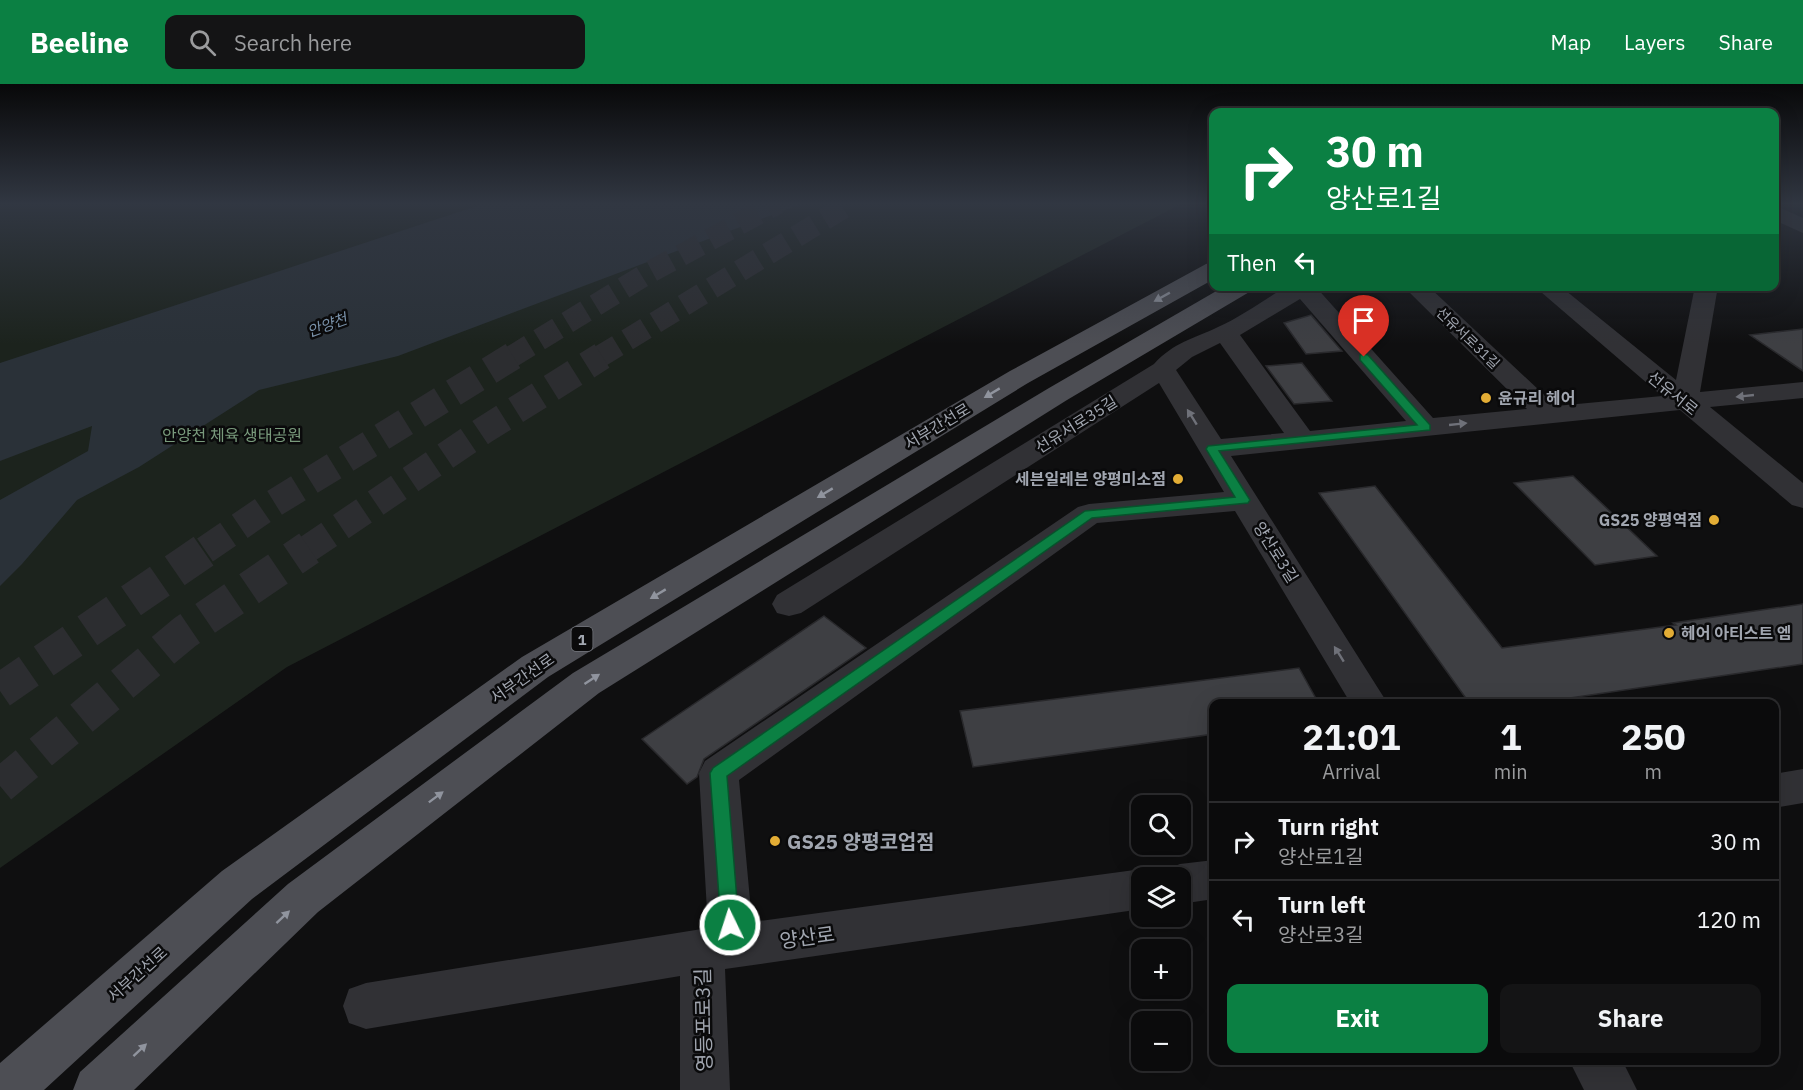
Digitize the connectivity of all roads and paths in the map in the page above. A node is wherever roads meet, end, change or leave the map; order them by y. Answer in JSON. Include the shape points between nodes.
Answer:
{"nodes":[{"id":1,"x":1209,"y":272,"type":"edge"},
{"id":2,"x":1234,"y":291,"type":"edge"},
{"id":3,"x":1296,"y":291,"type":"edge"},
{"id":4,"x":1307,"y":291,"type":"edge"},
{"id":5,"x":1419,"y":291,"type":"edge"},
{"id":6,"x":1551,"y":291,"type":"edge"},
{"id":7,"x":1706,"y":291,"type":"edge"},
{"id":8,"x":1226,"y":333,"type":"junction"},
{"id":9,"x":1163,"y":369,"type":"junction"},
{"id":10,"x":1803,"y":390,"type":"edge"},
{"id":11,"x":1685,"y":402,"type":"junction"},
{"id":12,"x":1549,"y":415,"type":"junction"},
{"id":13,"x":1426,"y":427,"type":"junction"},
{"id":14,"x":1303,"y":440,"type":"junction"},
{"id":15,"x":1212,"y":449,"type":"junction"},
{"id":16,"x":1803,"y":498,"type":"edge"},
{"id":17,"x":1244,"y":500,"type":"junction"},
{"id":18,"x":789,"y":604,"type":"dead end"},
{"id":19,"x":1367,"y":699,"type":"edge"},
{"id":20,"x":1803,"y":786,"type":"edge"},
{"id":21,"x":1779,"y":790,"type":"edge"},
{"id":22,"x":1209,"y":880,"type":"edge"},
{"id":23,"x":1191,"y":882,"type":"edge"},
{"id":24,"x":1131,"y":892,"type":"edge"},
{"id":25,"x":717,"y":949,"type":"junction"},
{"id":26,"x":366,"y":1006,"type":"dead end"},
{"id":27,"x":1596,"y":1065,"type":"edge"},
{"id":28,"x":8,"y":1090,"type":"edge"},
{"id":29,"x":98,"y":1090,"type":"edge"},
{"id":30,"x":705,"y":1090,"type":"edge"},
{"id":31,"x":1612,"y":1090,"type":"edge"}],
"edges":[{"from":1,"to":28,"type":"main road","name":"서부간선로","number":"1","one_way":true,"via":[[1019,376],[535,667],[237,885]]},
{"from":29,"to":2,"type":"main road","number":"1","one_way":true,"via":[[303,898],[586,683],[1058,394]]},
{"from":3,"to":8,"type":"street","name":"선유서로35길"},
{"from":4,"to":13,"type":"street"},
{"from":5,"to":12,"type":"street","name":"선유서로31길"},
{"from":6,"to":11,"type":"street","name":"선유서로"},
{"from":7,"to":11,"type":"street"},
{"from":8,"to":9,"type":"street","name":"선유서로35길","via":[[1212,336],[1170,360]]},
{"from":8,"to":14,"type":"street"},
{"from":15,"to":9,"type":"street","name":"양산로3길","one_way":true},
{"from":9,"to":18,"type":"street","name":"선유서로35길"},
{"from":10,"to":11,"type":"street","one_way":true},
{"from":11,"to":12,"type":"street"},
{"from":11,"to":16,"type":"street","name":"선유서로"},
{"from":13,"to":12,"type":"street","one_way":true},
{"from":13,"to":14,"type":"street"},
{"from":14,"to":15,"type":"street"},
{"from":15,"to":17,"type":"street","name":"양산로3길"},
{"from":19,"to":17,"type":"street","name":"양산로3길","one_way":true},
{"from":17,"to":25,"type":"street","name":"영등포로3길","via":[[1089,514],[718,773]]},
{"from":20,"to":21,"type":"street"},
{"from":22,"to":23,"type":"street"},
{"from":24,"to":25,"type":"street","name":"양산로"},
{"from":25,"to":26,"type":"street","name":"양산로"},
{"from":25,"to":30,"type":"street","name":"영등포로3길"},
{"from":27,"to":31,"type":"street"}]}
